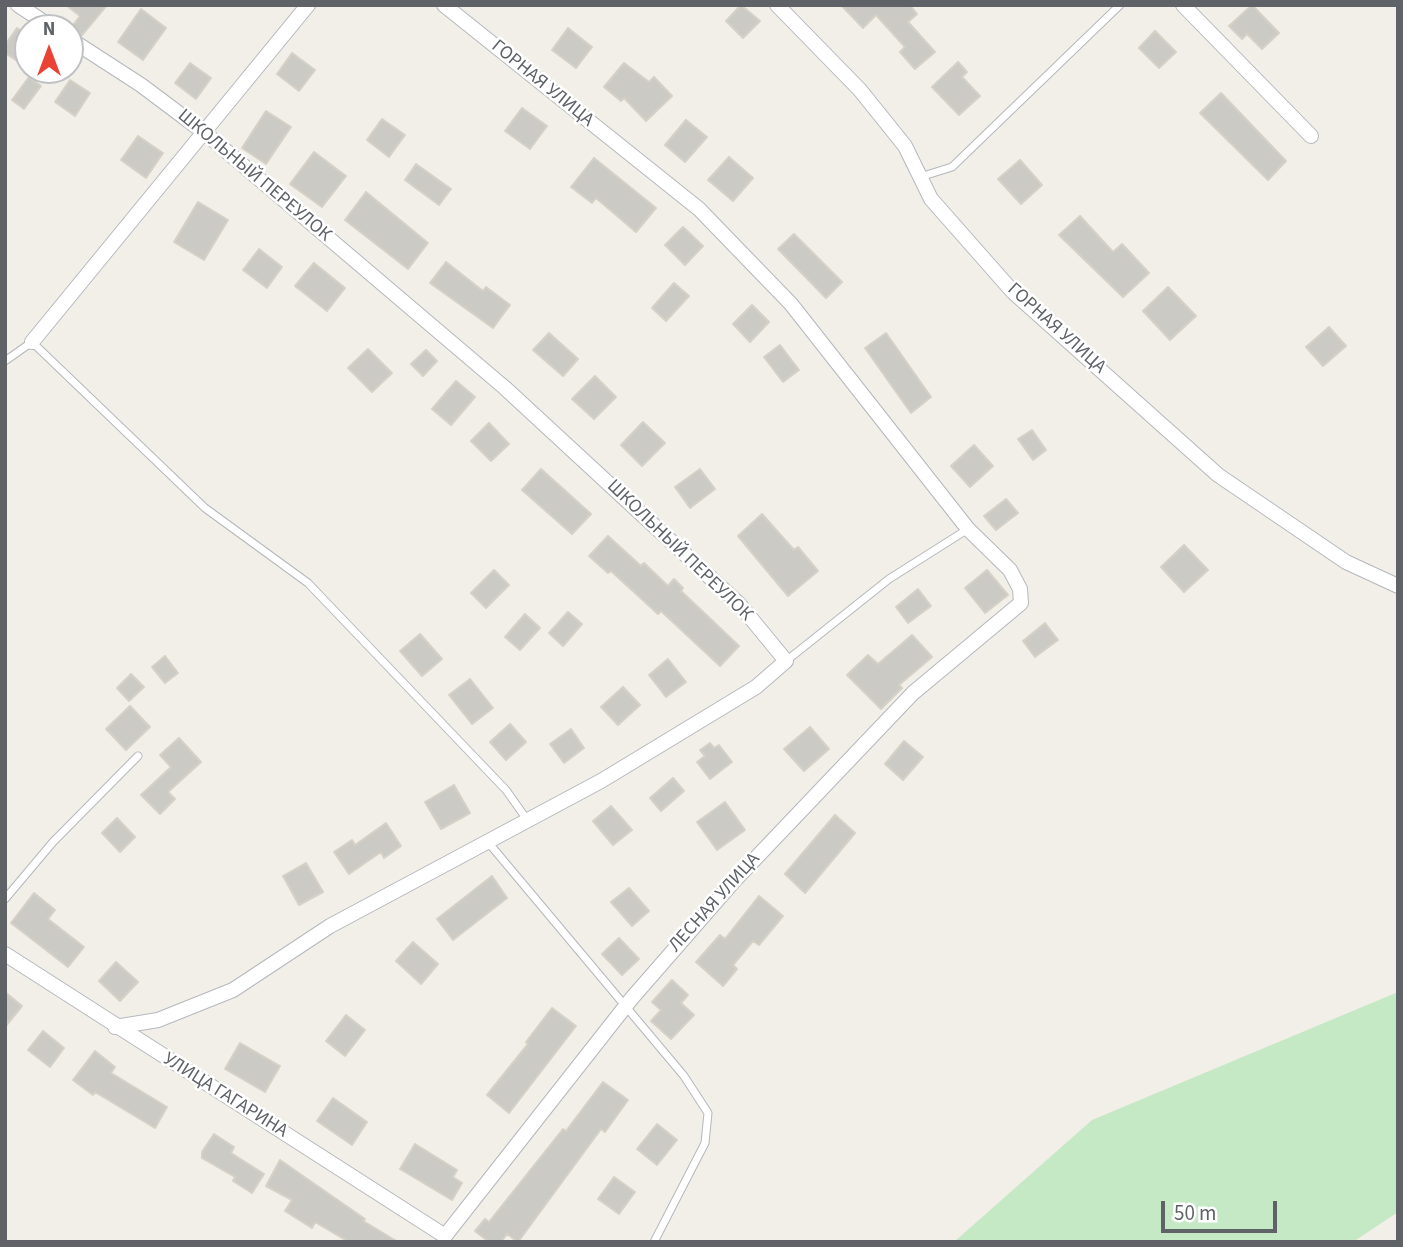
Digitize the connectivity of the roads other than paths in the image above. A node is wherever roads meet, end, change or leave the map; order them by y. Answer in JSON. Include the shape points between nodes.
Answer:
{"nodes":[{"id":1,"x":308,"y":5,"type":"edge"},
{"id":2,"x":444,"y":5,"type":"edge"},
{"id":3,"x":777,"y":5,"type":"edge"},
{"id":4,"x":1120,"y":5,"type":"edge"},
{"id":5,"x":1182,"y":5,"type":"edge"},
{"id":6,"x":84,"y":48,"type":"edge"},
{"id":7,"x":205,"y":133,"type":"junction"},
{"id":8,"x":1311,"y":136,"type":"dead end"},
{"id":9,"x":920,"y":177,"type":"junction"},
{"id":10,"x":32,"y":342,"type":"junction"},
{"id":11,"x":5,"y":361,"type":"edge"},
{"id":12,"x":968,"y":529,"type":"junction"},
{"id":13,"x":1398,"y":586,"type":"edge"},
{"id":14,"x":1021,"y":603,"type":"joint"},
{"id":15,"x":786,"y":660,"type":"junction"},
{"id":16,"x":138,"y":756,"type":"dead end"},
{"id":17,"x":528,"y":821,"type":"junction"},
{"id":18,"x":486,"y":841,"type":"junction"},
{"id":19,"x":5,"y":899,"type":"edge"},
{"id":20,"x":5,"y":954,"type":"edge"},
{"id":21,"x":626,"y":1005,"type":"junction"},
{"id":22,"x":115,"y":1027,"type":"junction"},
{"id":23,"x":451,"y":1240,"type":"edge"},
{"id":24,"x":654,"y":1242,"type":"edge"}],
"edges":[{"from":1,"to":7,"type":"street"},
{"from":2,"to":12,"type":"street","name":"ГОРНАЯ УЛИЦА","via":[[699,209],[791,304]]},
{"from":3,"to":9,"type":"street","name":"ГОРНАЯ УЛИЦА","via":[[860,90],[905,146]]},
{"from":4,"to":9,"type":"lane","via":[[952,167]]},
{"from":5,"to":8,"type":"street"},
{"from":6,"to":7,"type":"street","name":"ШКОЛЬНЫЙ ПЕРЕУЛОК"},
{"from":7,"to":10,"type":"street"},
{"from":7,"to":15,"type":"street","name":"ШКОЛЬНЫЙ ПЕРЕУЛОК","via":[[505,388],[740,605]]},
{"from":9,"to":13,"type":"street","name":"ГОРНАЯ УЛИЦА","via":[[931,199],[1013,292],[1218,475],[1346,562]]},
{"from":10,"to":11,"type":"lane"},
{"from":10,"to":17,"type":"lane","via":[[205,508],[308,583],[506,790]]},
{"from":12,"to":14,"type":"street","name":"ГОРНАЯ УЛИЦА","via":[[1010,570]]},
{"from":12,"to":15,"type":"lane","via":[[889,579]]},
{"from":14,"to":21,"type":"street","name":"ЛЕСНАЯ УЛИЦА","via":[[914,693],[848,759]]},
{"from":15,"to":17,"type":"street","via":[[756,687]]},
{"from":16,"to":19,"type":"lane","via":[[53,842]]},
{"from":17,"to":18,"type":"street"},
{"from":18,"to":21,"type":"lane"},
{"from":18,"to":22,"type":"street","via":[[330,926],[233,990],[158,1020]]},
{"from":20,"to":22,"type":"street","name":"УЛИЦА ГАГАРИНА"},
{"from":21,"to":23,"type":"street","name":"ЛЕСНАЯ УЛИЦА"},
{"from":21,"to":24,"type":"lane","via":[[708,1112],[705,1143]]},
{"from":22,"to":23,"type":"street","name":"УЛИЦА ГАГАРИНА"}]}
